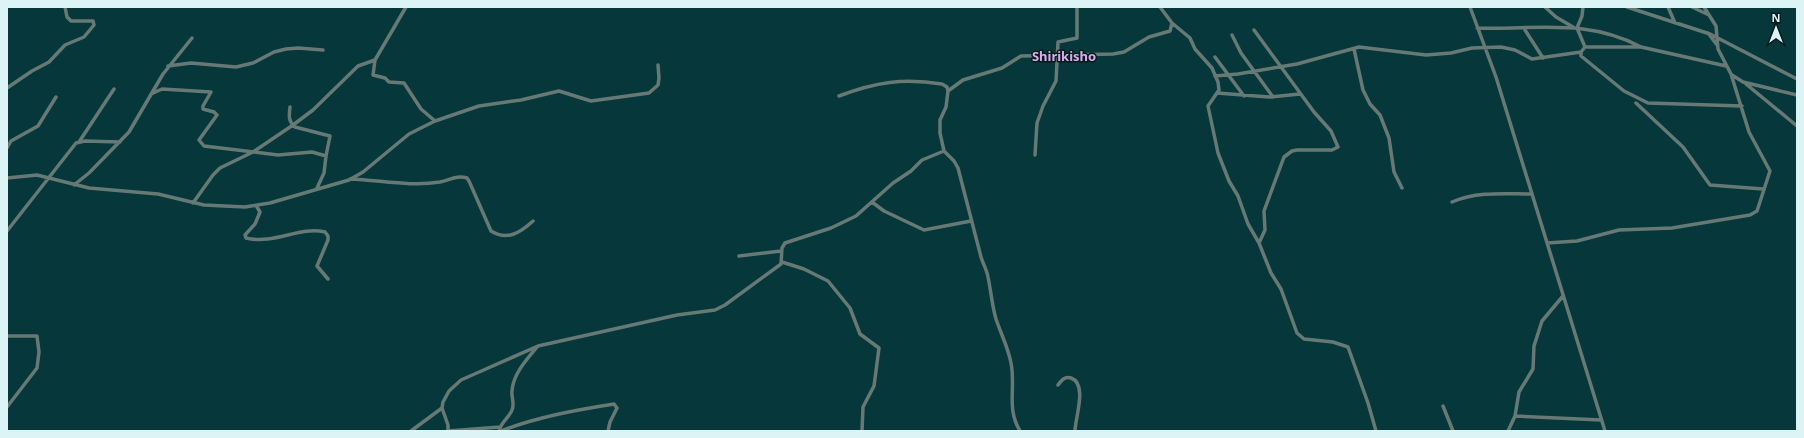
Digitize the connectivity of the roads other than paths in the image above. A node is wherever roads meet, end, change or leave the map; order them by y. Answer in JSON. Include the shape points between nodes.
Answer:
{"nodes":[{"id":1,"x":65,"y":7,"type":"edge"},
{"id":2,"x":406,"y":7,"type":"edge"},
{"id":3,"x":1077,"y":7,"type":"edge"},
{"id":4,"x":1160,"y":7,"type":"edge"},
{"id":5,"x":1470,"y":7,"type":"edge"},
{"id":6,"x":1545,"y":7,"type":"edge"},
{"id":7,"x":1583,"y":7,"type":"edge"},
{"id":8,"x":1627,"y":7,"type":"edge"},
{"id":9,"x":1668,"y":7,"type":"edge"},
{"id":10,"x":1692,"y":7,"type":"edge"},
{"id":11,"x":1704,"y":7,"type":"edge"},
{"id":12,"x":1710,"y":15,"type":"junction"},
{"id":13,"x":1172,"y":23,"type":"junction"},
{"id":14,"x":1675,"y":23,"type":"junction"},
{"id":15,"x":1576,"y":27,"type":"junction"},
{"id":16,"x":1477,"y":28,"type":"junction"},
{"id":17,"x":1254,"y":30,"type":"dead end"},
{"id":18,"x":1525,"y":30,"type":"junction"},
{"id":19,"x":1707,"y":32,"type":"junction"},
{"id":20,"x":1232,"y":35,"type":"dead end"},
{"id":21,"x":1717,"y":37,"type":"junction"},
{"id":22,"x":192,"y":38,"type":"dead end"},
{"id":23,"x":1717,"y":45,"type":"junction"},
{"id":24,"x":1484,"y":47,"type":"junction"},
{"id":25,"x":1585,"y":47,"type":"junction"},
{"id":26,"x":1641,"y":47,"type":"junction"},
{"id":27,"x":1354,"y":49,"type":"junction"},
{"id":28,"x":323,"y":50,"type":"dead end"},
{"id":29,"x":1581,"y":52,"type":"junction"},
{"id":30,"x":1057,"y":55,"type":"junction"},
{"id":31,"x":1215,"y":57,"type":"dead end"},
{"id":32,"x":1543,"y":58,"type":"junction"},
{"id":33,"x":375,"y":60,"type":"junction"},
{"id":34,"x":658,"y":65,"type":"dead end"},
{"id":35,"x":168,"y":66,"type":"junction"},
{"id":36,"x":1726,"y":66,"type":"junction"},
{"id":37,"x":1280,"y":67,"type":"junction"},
{"id":38,"x":1255,"y":72,"type":"junction"},
{"id":39,"x":1731,"y":74,"type":"junction"},
{"id":40,"x":1228,"y":75,"type":"junction"},
{"id":41,"x":1215,"y":76,"type":"junction"},
{"id":42,"x":1797,"y":79,"type":"edge"},
{"id":43,"x":1743,"y":82,"type":"junction"},
{"id":44,"x":7,"y":88,"type":"edge"},
{"id":45,"x":114,"y":88,"type":"dead end"},
{"id":46,"x":948,"y":91,"type":"junction"},
{"id":47,"x":1217,"y":93,"type":"junction"},
{"id":48,"x":151,"y":94,"type":"junction"},
{"id":49,"x":1300,"y":94,"type":"junction"},
{"id":50,"x":1797,"y":95,"type":"edge"},
{"id":51,"x":839,"y":96,"type":"dead end"},
{"id":52,"x":1244,"y":96,"type":"junction"},
{"id":53,"x":56,"y":97,"type":"dead end"},
{"id":54,"x":1273,"y":97,"type":"junction"},
{"id":55,"x":1636,"y":102,"type":"dead end"},
{"id":56,"x":1742,"y":106,"type":"junction"},
{"id":57,"x":290,"y":107,"type":"dead end"},
{"id":58,"x":435,"y":121,"type":"junction"},
{"id":59,"x":293,"y":126,"type":"junction"},
{"id":60,"x":1797,"y":126,"type":"edge"},
{"id":61,"x":79,"y":142,"type":"junction"},
{"id":62,"x":120,"y":142,"type":"junction"},
{"id":63,"x":7,"y":148,"type":"edge"},
{"id":64,"x":944,"y":151,"type":"junction"},
{"id":65,"x":253,"y":152,"type":"junction"},
{"id":66,"x":1035,"y":155,"type":"dead end"},
{"id":67,"x":326,"y":156,"type":"junction"},
{"id":68,"x":7,"y":178,"type":"edge"},
{"id":69,"x":50,"y":178,"type":"junction"},
{"id":70,"x":349,"y":180,"type":"junction"},
{"id":71,"x":74,"y":185,"type":"junction"},
{"id":72,"x":1402,"y":188,"type":"dead end"},
{"id":73,"x":316,"y":189,"type":"junction"},
{"id":74,"x":1764,"y":189,"type":"junction"},
{"id":75,"x":1532,"y":194,"type":"junction"},
{"id":76,"x":872,"y":202,"type":"junction"},
{"id":77,"x":1452,"y":202,"type":"dead end"},
{"id":78,"x":193,"y":203,"type":"junction"},
{"id":79,"x":257,"y":207,"type":"junction"},
{"id":80,"x":533,"y":221,"type":"dead end"},
{"id":81,"x":971,"y":221,"type":"junction"},
{"id":82,"x":7,"y":231,"type":"edge"},
{"id":83,"x":1259,"y":243,"type":"junction"},
{"id":84,"x":1547,"y":243,"type":"junction"},
{"id":85,"x":781,"y":251,"type":"junction"},
{"id":86,"x":739,"y":256,"type":"dead end"},
{"id":87,"x":782,"y":262,"type":"junction"},
{"id":88,"x":328,"y":279,"type":"dead end"},
{"id":89,"x":1563,"y":296,"type":"junction"},
{"id":90,"x":7,"y":336,"type":"edge"},
{"id":91,"x":538,"y":346,"type":"junction"},
{"id":92,"x":1058,"y":385,"type":"dead end"},
{"id":93,"x":1444,"y":406,"type":"dead end"},
{"id":94,"x":7,"y":407,"type":"edge"},
{"id":95,"x":442,"y":408,"type":"junction"},
{"id":96,"x":1515,"y":416,"type":"junction"},
{"id":97,"x":1601,"y":420,"type":"junction"},
{"id":98,"x":500,"y":430,"type":"edge"},
{"id":99,"x":411,"y":431,"type":"edge"},
{"id":100,"x":448,"y":431,"type":"edge"},
{"id":101,"x":608,"y":431,"type":"edge"},
{"id":102,"x":862,"y":431,"type":"edge"},
{"id":103,"x":1020,"y":431,"type":"edge"},
{"id":104,"x":1075,"y":431,"type":"edge"},
{"id":105,"x":1376,"y":431,"type":"edge"},
{"id":106,"x":1453,"y":431,"type":"edge"},
{"id":107,"x":1508,"y":431,"type":"edge"},
{"id":108,"x":1605,"y":431,"type":"edge"}],
"edges":[{"from":1,"to":44,"type":"street","via":[[67,17],[71,21],[92,21],[94,25],[84,37],[65,46],[49,62]]},
{"from":2,"to":33,"type":"street"},
{"from":3,"to":30,"type":"street","via":[[1077,38],[1060,41]]},
{"from":4,"to":13,"type":"street"},
{"from":5,"to":16,"type":"street"},
{"from":6,"to":15,"type":"street","via":[[1556,17]]},
{"from":7,"to":15,"type":"street","via":[[1582,16]]},
{"from":8,"to":14,"type":"street"},
{"from":9,"to":14,"type":"street"},
{"from":10,"to":12,"type":"street"},
{"from":11,"to":12,"type":"street"},
{"from":12,"to":21,"type":"street","via":[[1716,26]]},
{"from":13,"to":30,"type":"street","via":[[1167,33],[1150,37],[1124,52]]},
{"from":13,"to":41,"type":"street","via":[[1190,38]]},
{"from":14,"to":19,"type":"street"},
{"from":15,"to":18,"type":"street"},
{"from":15,"to":25,"type":"street"},
{"from":15,"to":26,"type":"street","via":[[1623,38]]},
{"from":16,"to":18,"type":"street"},
{"from":16,"to":24,"type":"street"},
{"from":17,"to":37,"type":"street"},
{"from":18,"to":32,"type":"street"},
{"from":19,"to":21,"type":"street"},
{"from":19,"to":23,"type":"street"},
{"from":20,"to":38,"type":"street"},
{"from":21,"to":23,"type":"street"},
{"from":21,"to":42,"type":"street"},
{"from":22,"to":35,"type":"street"},
{"from":23,"to":36,"type":"street"},
{"from":24,"to":27,"type":"street","via":[[1426,55],[1360,47]]},
{"from":24,"to":32,"type":"street","via":[[1508,48],[1532,59]]},
{"from":24,"to":75,"type":"street","via":[[1496,77]]},
{"from":25,"to":26,"type":"street"},
{"from":25,"to":29,"type":"street"},
{"from":26,"to":36,"type":"street"},
{"from":27,"to":37,"type":"street"},
{"from":27,"to":72,"type":"street","via":[[1363,90],[1370,104],[1380,115],[1389,138],[1394,172]]},
{"from":28,"to":35,"type":"street","via":[[286,49],[274,52],[253,64],[236,67],[191,63]]},
{"from":29,"to":32,"type":"street"},
{"from":29,"to":56,"type":"street","via":[[1581,56],[1587,62],[1644,102]]},
{"from":30,"to":46,"type":"street","via":[[1021,56],[1002,68],[963,80]]},
{"from":30,"to":66,"type":"street","via":[[1056,81],[1037,123]]},
{"from":31,"to":40,"type":"street"},
{"from":33,"to":58,"type":"street","via":[[373,75],[391,83],[404,83],[421,109]]},
{"from":33,"to":59,"type":"street","via":[[358,66]]},
{"from":34,"to":58,"type":"street","via":[[660,83],[653,92],[645,95],[591,101],[559,91],[479,106]]},
{"from":35,"to":48,"type":"street"},
{"from":36,"to":39,"type":"street"},
{"from":37,"to":38,"type":"street"},
{"from":37,"to":49,"type":"street"},
{"from":38,"to":40,"type":"street"},
{"from":38,"to":54,"type":"street"},
{"from":39,"to":43,"type":"street"},
{"from":39,"to":56,"type":"street"},
{"from":40,"to":41,"type":"street"},
{"from":40,"to":52,"type":"street"},
{"from":41,"to":47,"type":"street","via":[[1219,88]]},
{"from":43,"to":50,"type":"street"},
{"from":43,"to":60,"type":"street"},
{"from":45,"to":61,"type":"street"},
{"from":46,"to":51,"type":"street","via":[[942,84],[903,80],[878,82]]},
{"from":46,"to":64,"type":"street","via":[[940,125]]},
{"from":47,"to":52,"type":"street"},
{"from":47,"to":83,"type":"street","via":[[1208,106],[1213,136],[1248,224]]},
{"from":48,"to":62,"type":"street","via":[[136,121]]},
{"from":48,"to":65,"type":"street","via":[[162,88],[210,91],[203,109],[217,115],[200,138],[201,144],[210,148]]},
{"from":49,"to":54,"type":"street"},
{"from":49,"to":83,"type":"street","via":[[1331,131],[1338,147],[1332,150],[1297,150],[1284,157],[1264,211],[1265,230]]},
{"from":52,"to":54,"type":"street"},
{"from":53,"to":63,"type":"street","via":[[36,128],[11,141]]},
{"from":55,"to":74,"type":"street","via":[[1683,147],[1709,184]]},
{"from":56,"to":74,"type":"street","via":[[1749,132],[1770,171]]},
{"from":57,"to":59,"type":"street","via":[[288,115]]},
{"from":58,"to":70,"type":"street","via":[[402,139],[363,172]]},
{"from":59,"to":65,"type":"street"},
{"from":59,"to":67,"type":"street","via":[[330,136]]},
{"from":61,"to":62,"type":"street"},
{"from":61,"to":69,"type":"street","via":[[73,146]]},
{"from":62,"to":71,"type":"street"},
{"from":64,"to":76,"type":"street","via":[[922,160]]},
{"from":64,"to":81,"type":"street","via":[[956,164]]},
{"from":65,"to":67,"type":"street","via":[[278,155],[312,152]]},
{"from":65,"to":78,"type":"street","via":[[220,168]]},
{"from":67,"to":73,"type":"street","via":[[321,183]]},
{"from":68,"to":69,"type":"street","via":[[37,175]]},
{"from":69,"to":71,"type":"street"},
{"from":69,"to":82,"type":"street"},
{"from":70,"to":73,"type":"street"},
{"from":70,"to":80,"type":"street","via":[[434,183],[460,176],[469,181],[494,234],[515,235],[521,233]]},
{"from":71,"to":78,"type":"street","via":[[118,192],[158,194]]},
{"from":73,"to":79,"type":"street"},
{"from":74,"to":84,"type":"street","via":[[1756,211],[1742,218],[1666,229],[1619,230],[1577,241]]},
{"from":75,"to":77,"type":"street","via":[[1488,194],[1465,197]]},
{"from":75,"to":84,"type":"street"},
{"from":76,"to":81,"type":"street","via":[[884,211],[924,230]]},
{"from":76,"to":85,"type":"street","via":[[842,224],[784,243]]},
{"from":78,"to":79,"type":"street"},
{"from":79,"to":88,"type":"street","via":[[260,212],[246,238],[261,241],[313,231],[325,232],[328,242],[316,266]]},
{"from":81,"to":103,"type":"street","via":[[988,275],[996,318],[1011,363],[1012,411],[1014,422]]},
{"from":83,"to":105,"type":"street","via":[[1281,289],[1299,336],[1307,340],[1348,346]]},
{"from":84,"to":89,"type":"street"},
{"from":85,"to":86,"type":"street"},
{"from":85,"to":87,"type":"street"},
{"from":87,"to":91,"type":"street","via":[[715,310],[676,315]]},
{"from":87,"to":102,"type":"street","via":[[828,281],[850,308],[860,334],[879,348],[874,386],[863,407]]},
{"from":89,"to":96,"type":"street","via":[[1542,321],[1534,346],[1533,369],[1519,392]]},
{"from":89,"to":97,"type":"street"},
{"from":90,"to":94,"type":"street","via":[[37,336],[39,352],[36,371]]},
{"from":91,"to":95,"type":"street","via":[[461,380],[449,391]]},
{"from":91,"to":98,"type":"street","via":[[515,379],[512,390],[513,410]]},
{"from":92,"to":104,"type":"street","via":[[1067,378],[1079,386]]},
{"from":93,"to":106,"type":"street"},
{"from":95,"to":99,"type":"street"},
{"from":95,"to":100,"type":"street"},
{"from":96,"to":97,"type":"street"},
{"from":96,"to":107,"type":"street"},
{"from":97,"to":108,"type":"street"},
{"from":98,"to":100,"type":"street"},
{"from":98,"to":101,"type":"street","via":[[614,404],[617,408]]}]}
